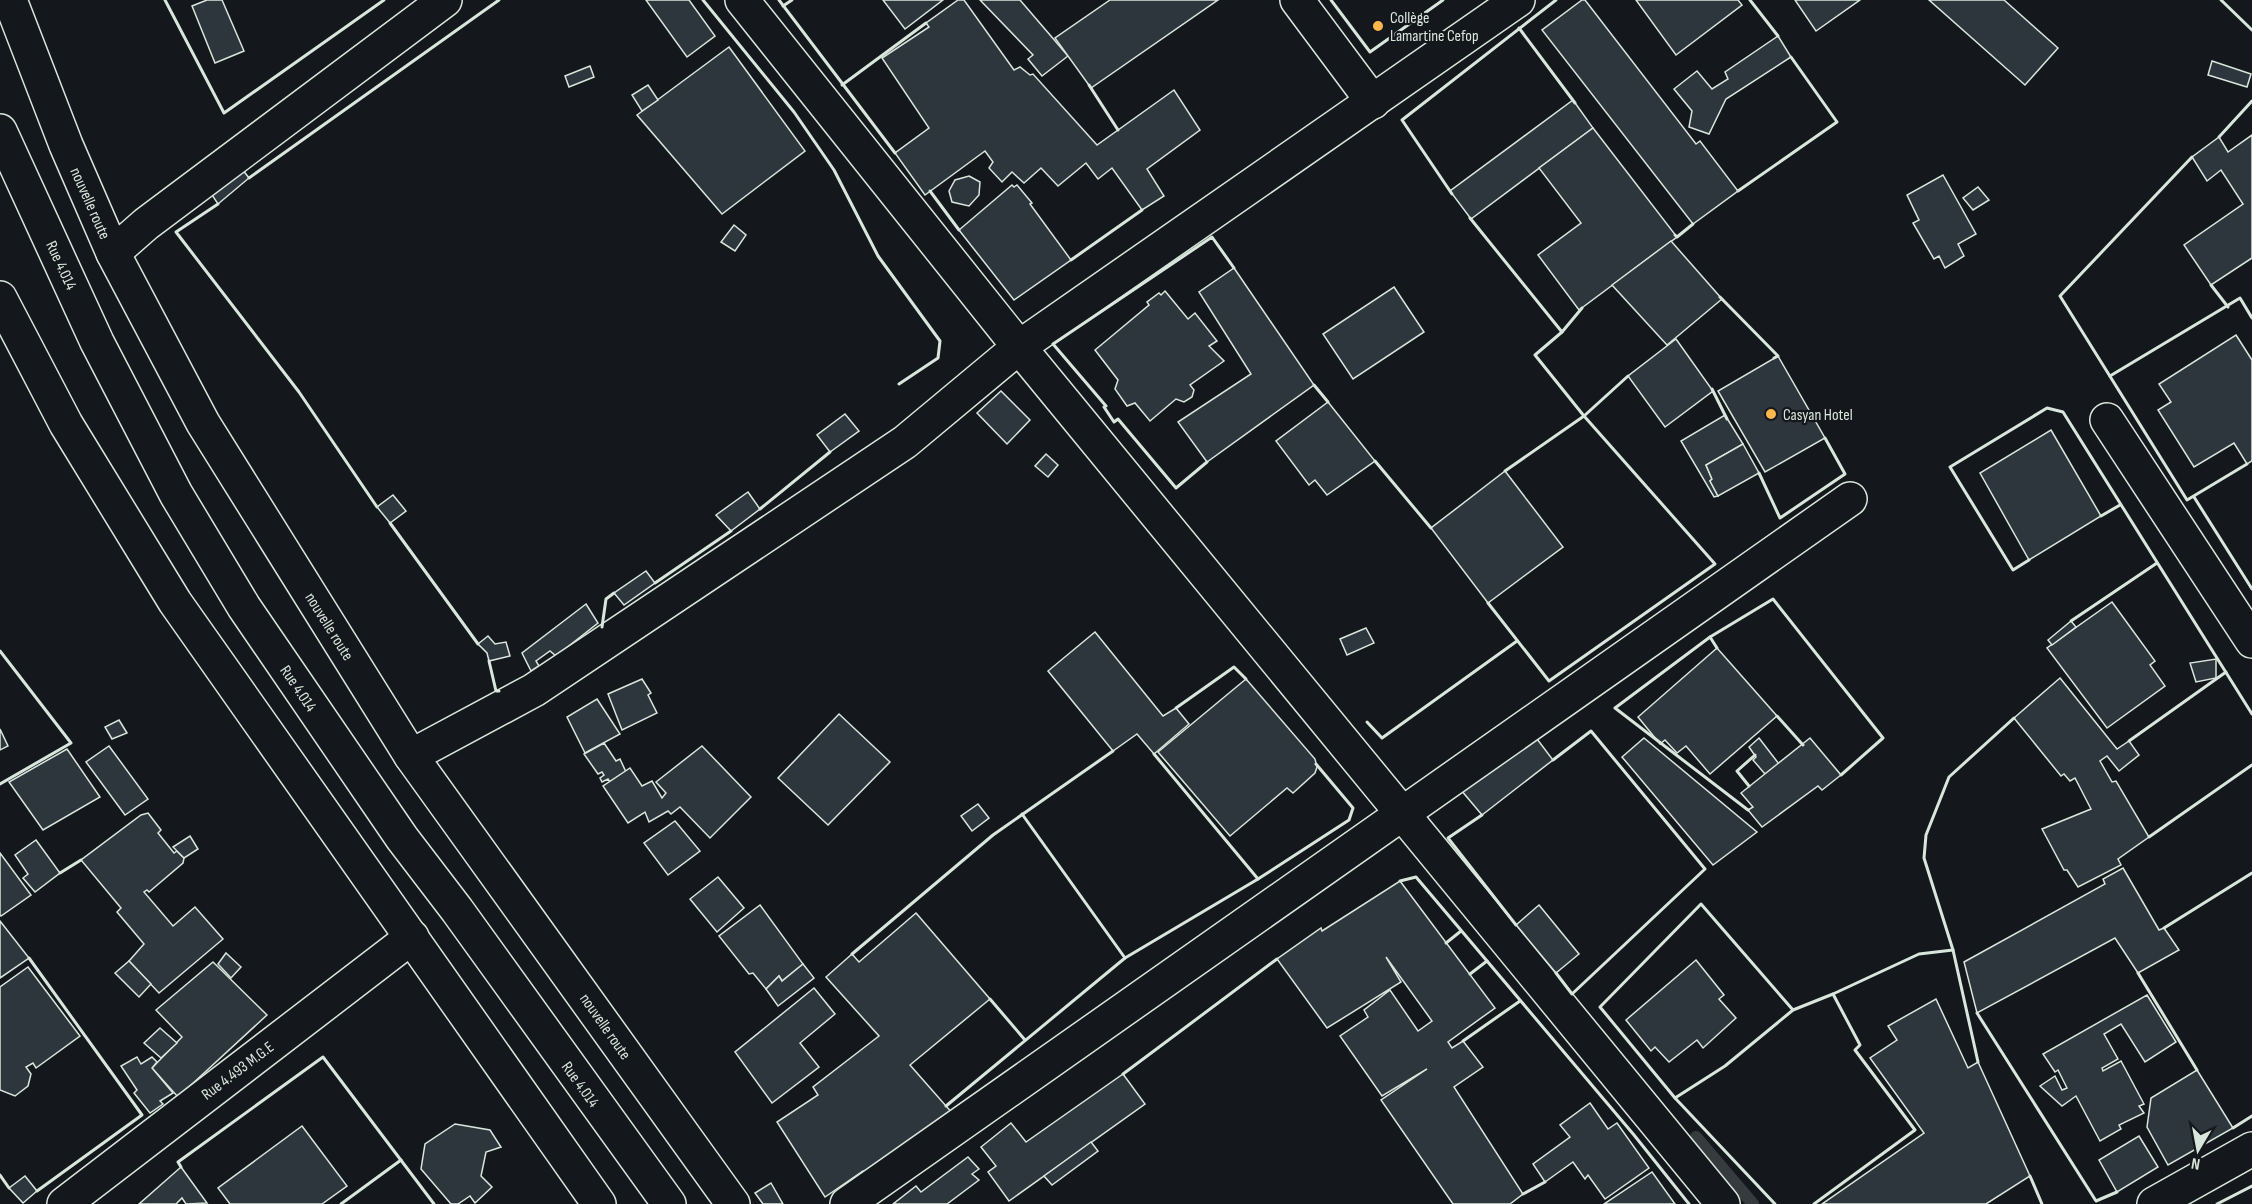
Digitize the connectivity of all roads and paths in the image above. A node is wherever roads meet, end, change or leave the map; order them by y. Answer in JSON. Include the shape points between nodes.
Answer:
{"nodes":[{"id":1,"x":10,"y":0,"type":"edge"},
{"id":2,"x":445,"y":0,"type":"edge"},
{"id":3,"x":742,"y":0,"type":"edge"},
{"id":4,"x":1297,"y":0,"type":"edge"},
{"id":5,"x":1518,"y":0,"type":"edge"},
{"id":6,"x":1373,"y":102,"type":"junction"},
{"id":7,"x":0,"y":131,"type":"edge"},
{"id":8,"x":113,"y":253,"type":"junction"},
{"id":9,"x":0,"y":298,"type":"edge"},
{"id":10,"x":1019,"y":347,"type":"junction"},
{"id":11,"x":2107,"y":420,"type":"dead end"},
{"id":12,"x":1850,"y":499,"type":"dead end"},
{"id":13,"x":2252,"y":640,"type":"edge"},
{"id":14,"x":411,"y":756,"type":"junction"},
{"id":15,"x":1402,"y":816,"type":"junction"},
{"id":16,"x":412,"y":937,"type":"junction"},
{"id":17,"x":2252,"y":1149,"type":"edge"},
{"id":18,"x":64,"y":1204,"type":"edge"},
{"id":19,"x":599,"y":1204,"type":"edge"},
{"id":20,"x":669,"y":1204,"type":"edge"},
{"id":21,"x":732,"y":1204,"type":"edge"},
{"id":22,"x":847,"y":1204,"type":"edge"},
{"id":23,"x":1723,"y":1204,"type":"edge"},
{"id":24,"x":2154,"y":1204,"type":"edge"}],
"edges":[{"from":1,"to":8,"type":"main road","name":"nouvelle route"},
{"from":2,"to":8,"type":"main road","via":[[146,224]]},
{"from":3,"to":10,"type":"main road"},
{"from":4,"to":6,"type":"main road"},
{"from":5,"to":6,"type":"main road"},
{"from":6,"to":10,"type":"main road"},
{"from":7,"to":20,"type":"main road","name":"Rue 4.014","via":[[97,342],[176,494],[244,607],[402,838]]},
{"from":8,"to":14,"type":"main road","name":"nouvelle route","via":[[203,423]]},
{"from":9,"to":16,"type":"main road","via":[[66,424],[175,602]]},
{"from":10,"to":14,"type":"main road","via":[[905,442],[534,690]]},
{"from":10,"to":15,"type":"main road"},
{"from":11,"to":13,"type":"main road"},
{"from":12,"to":15,"type":"main road"},
{"from":14,"to":21,"type":"main road","name":"nouvelle route"},
{"from":15,"to":22,"type":"main road"},
{"from":15,"to":23,"type":"main road"},
{"from":16,"to":18,"type":"main road","name":"Rue 4.493 M.G.E"},
{"from":16,"to":19,"type":"main road"},
{"from":17,"to":24,"type":"main road"}]}
